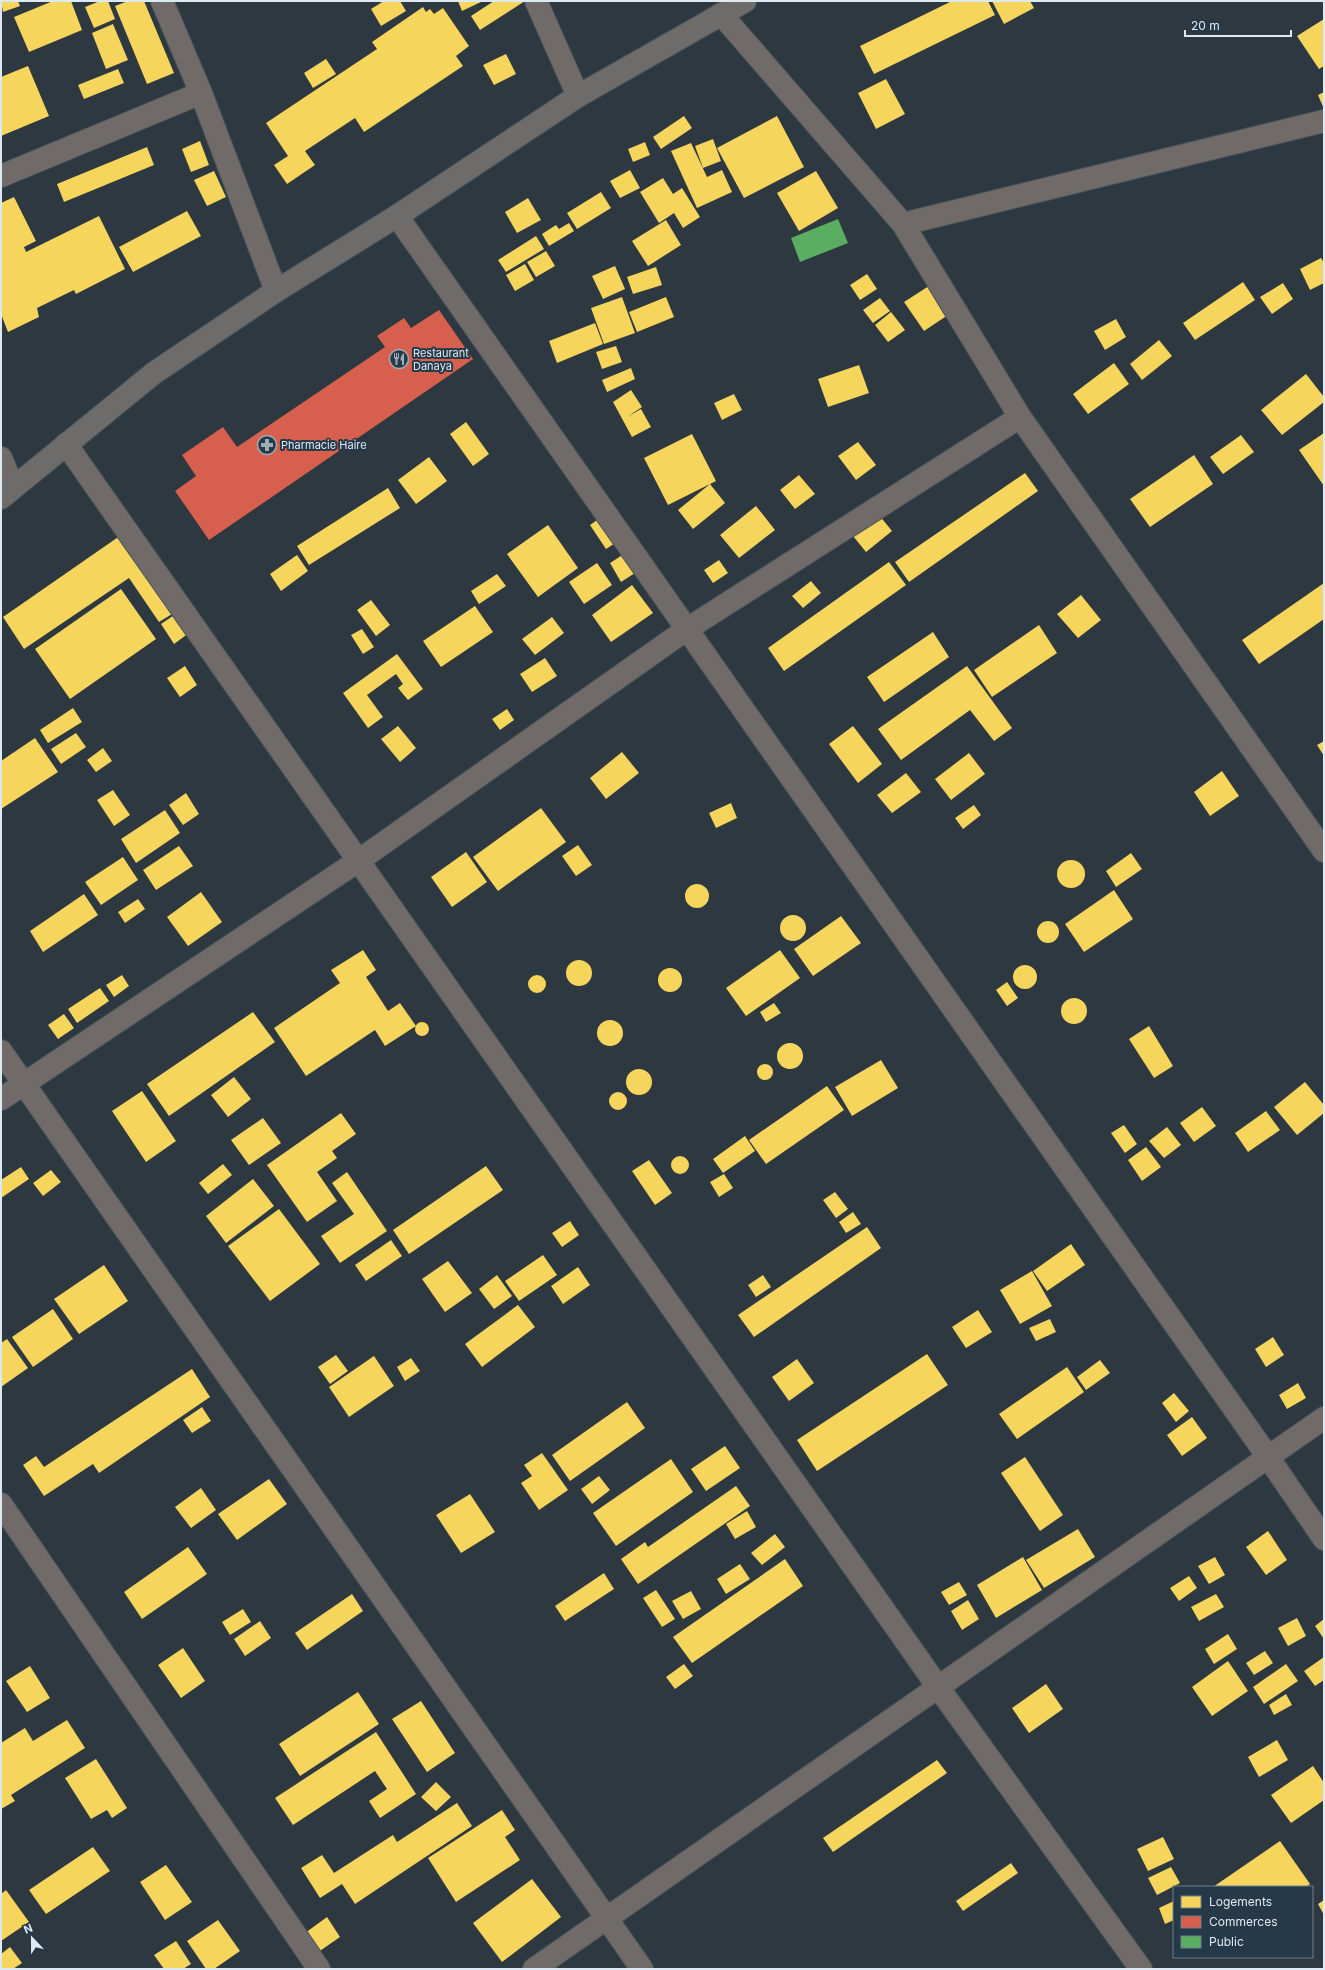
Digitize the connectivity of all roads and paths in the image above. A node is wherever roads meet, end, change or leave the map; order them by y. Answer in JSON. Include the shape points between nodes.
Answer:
{"nodes":[{"id":1,"x":162,"y":1,"type":"edge"},
{"id":2,"x":536,"y":1,"type":"edge"},
{"id":3,"x":745,"y":1,"type":"edge"},
{"id":4,"x":721,"y":14,"type":"junction"},
{"id":5,"x":201,"y":93,"type":"junction"},
{"id":6,"x":578,"y":96,"type":"junction"},
{"id":7,"x":1324,"y":121,"type":"edge"},
{"id":8,"x":1,"y":176,"type":"edge"},
{"id":9,"x":397,"y":216,"type":"junction"},
{"id":10,"x":903,"y":224,"type":"junction"},
{"id":11,"x":276,"y":291,"type":"junction"},
{"id":12,"x":1020,"y":417,"type":"junction"},
{"id":13,"x":66,"y":444,"type":"junction"},
{"id":14,"x":1,"y":458,"type":"edge"},
{"id":15,"x":7,"y":492,"type":"edge"},
{"id":16,"x":687,"y":629,"type":"junction"},
{"id":17,"x":1324,"y":852,"type":"edge"},
{"id":18,"x":358,"y":861,"type":"junction"},
{"id":19,"x":1,"y":1051,"type":"edge"},
{"id":20,"x":24,"y":1084,"type":"junction"},
{"id":21,"x":1,"y":1099,"type":"edge"},
{"id":22,"x":1324,"y":1418,"type":"edge"},
{"id":23,"x":1268,"y":1456,"type":"junction"},
{"id":24,"x":1,"y":1504,"type":"edge"},
{"id":25,"x":1324,"y":1539,"type":"edge"},
{"id":26,"x":938,"y":1687,"type":"junction"},
{"id":27,"x":607,"y":1918,"type":"junction"},
{"id":28,"x":319,"y":1969,"type":"edge"},
{"id":29,"x":534,"y":1969,"type":"edge"},
{"id":30,"x":642,"y":1969,"type":"edge"},
{"id":31,"x":1141,"y":1969,"type":"edge"}],
"edges":[{"from":1,"to":5,"type":"street"},
{"from":2,"to":6,"type":"street"},
{"from":3,"to":4,"type":"main road"},
{"from":4,"to":6,"type":"main road"},
{"from":4,"to":10,"type":"street"},
{"from":5,"to":8,"type":"street"},
{"from":5,"to":11,"type":"street"},
{"from":6,"to":9,"type":"main road"},
{"from":7,"to":10,"type":"street"},
{"from":9,"to":11,"type":"main road"},
{"from":9,"to":16,"type":"street"},
{"from":10,"to":12,"type":"street"},
{"from":11,"to":13,"type":"main road","via":[[154,373]]},
{"from":12,"to":16,"type":"street"},
{"from":12,"to":17,"type":"street"},
{"from":13,"to":15,"type":"main road"},
{"from":13,"to":18,"type":"street"},
{"from":14,"to":15,"type":"street"},
{"from":16,"to":18,"type":"street"},
{"from":16,"to":23,"type":"street"},
{"from":18,"to":20,"type":"street"},
{"from":18,"to":26,"type":"street"},
{"from":19,"to":20,"type":"street"},
{"from":20,"to":21,"type":"street"},
{"from":20,"to":27,"type":"street"},
{"from":22,"to":23,"type":"street"},
{"from":23,"to":25,"type":"street"},
{"from":23,"to":26,"type":"street"},
{"from":24,"to":28,"type":"street"},
{"from":26,"to":27,"type":"street"},
{"from":26,"to":31,"type":"street"},
{"from":27,"to":29,"type":"street"},
{"from":27,"to":30,"type":"street"}]}
